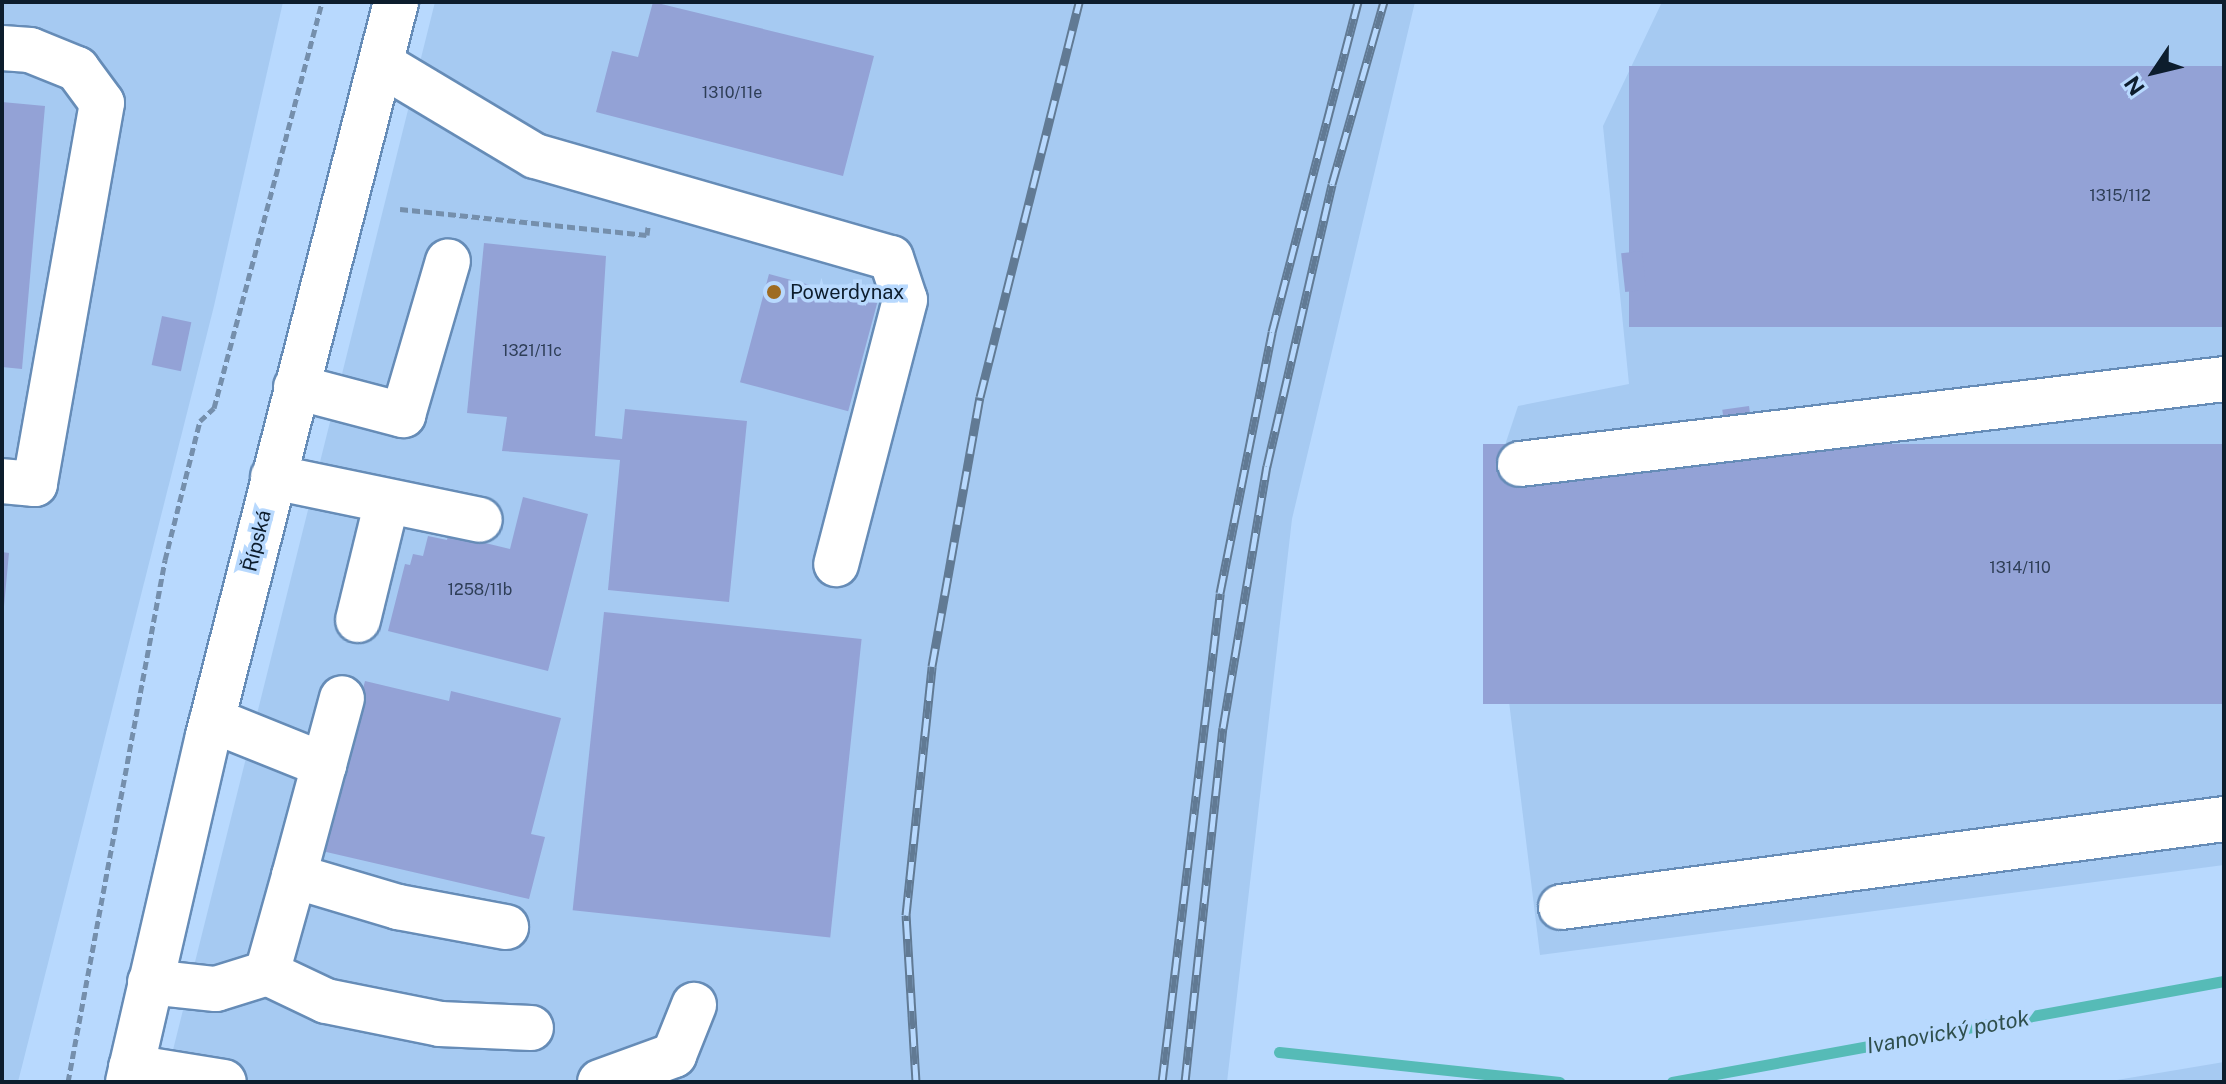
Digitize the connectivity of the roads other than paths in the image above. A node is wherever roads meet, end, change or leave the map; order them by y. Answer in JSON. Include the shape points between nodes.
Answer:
{"nodes":[{"id":1,"x":396,"y":2,"type":"edge"},
{"id":2,"x":2,"y":48,"type":"edge"},
{"id":3,"x":381,"y":64,"type":"junction"},
{"id":4,"x":448,"y":261,"type":"dead end"},
{"id":5,"x":2224,"y":379,"type":"edge"},
{"id":6,"x":296,"y":387,"type":"junction"},
{"id":7,"x":1520,"y":464,"type":"dead end"},
{"id":8,"x":273,"y":477,"type":"junction"},
{"id":9,"x":2,"y":481,"type":"edge"},
{"id":10,"x":387,"y":501,"type":"junction"},
{"id":11,"x":480,"y":520,"type":"dead end"},
{"id":12,"x":836,"y":564,"type":"dead end"},
{"id":13,"x":358,"y":620,"type":"dead end"},
{"id":14,"x":342,"y":698,"type":"dead end"},
{"id":15,"x":212,"y":720,"type":"junction"},
{"id":16,"x":324,"y":765,"type":"junction"},
{"id":17,"x":2224,"y":819,"type":"edge"},
{"id":18,"x":294,"y":876,"type":"junction"},
{"id":19,"x":1561,"y":907,"type":"dead end"},
{"id":20,"x":506,"y":927,"type":"dead end"},
{"id":21,"x":267,"y":973,"type":"junction"},
{"id":22,"x":150,"y":982,"type":"junction"},
{"id":23,"x":694,"y":1005,"type":"dead end"},
{"id":24,"x":531,"y":1028,"type":"dead end"},
{"id":25,"x":129,"y":1074,"type":"edge"},
{"id":26,"x":224,"y":1082,"type":"edge"},
{"id":27,"x":600,"y":1082,"type":"edge"}],
"edges":[{"from":1,"to":3,"type":"street","name":"Řípská"},
{"from":2,"to":9,"type":"street","via":[[30,50],[77,69],[102,103],[35,484]]},
{"from":3,"to":6,"type":"street","name":"Řípská"},
{"from":3,"to":12,"type":"street","via":[[535,156],[891,258],[905,300]]},
{"from":4,"to":6,"type":"street","via":[[403,415]]},
{"from":5,"to":7,"type":"street"},
{"from":6,"to":8,"type":"street","name":"Řípská"},
{"from":8,"to":10,"type":"street"},
{"from":8,"to":15,"type":"street","name":"Řípská"},
{"from":10,"to":11,"type":"street"},
{"from":10,"to":13,"type":"street"},
{"from":14,"to":16,"type":"street"},
{"from":15,"to":16,"type":"street"},
{"from":15,"to":22,"type":"street","name":"Řípská"},
{"from":16,"to":18,"type":"street"},
{"from":17,"to":19,"type":"street"},
{"from":18,"to":20,"type":"street","via":[[398,907]]},
{"from":18,"to":21,"type":"street"},
{"from":21,"to":22,"type":"street","via":[[216,989]]},
{"from":21,"to":24,"type":"street","via":[[287,988],[326,1001],[440,1024]]},
{"from":22,"to":25,"type":"street","name":"Řípská"},
{"from":23,"to":27,"type":"street","via":[[674,1055]]},
{"from":25,"to":26,"type":"street"}]}
